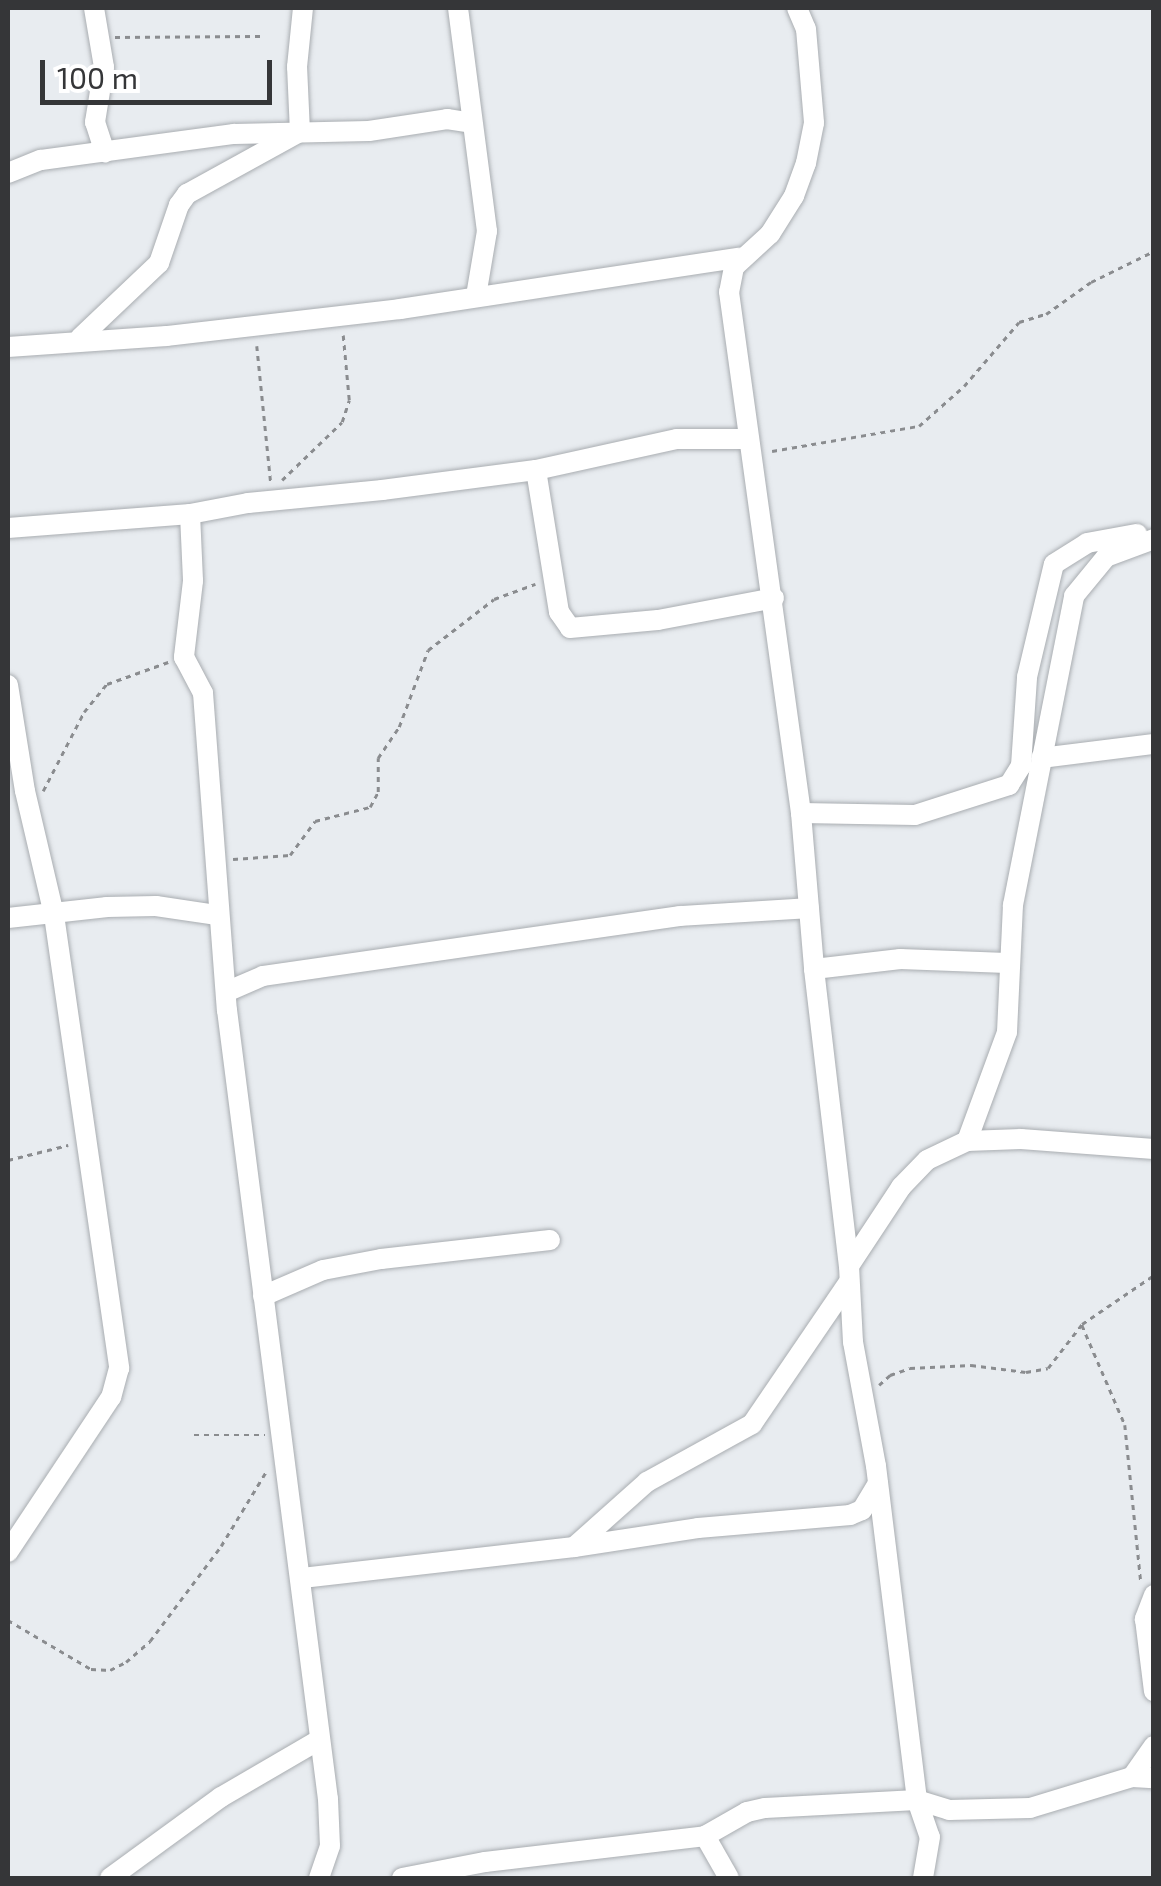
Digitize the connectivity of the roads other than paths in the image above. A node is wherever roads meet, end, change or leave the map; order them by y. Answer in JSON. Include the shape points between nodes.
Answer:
{"nodes":[{"id":1,"x":94,"y":8,"type":"edge"},
{"id":2,"x":302,"y":8,"type":"edge"},
{"id":3,"x":458,"y":8,"type":"edge"},
{"id":4,"x":797,"y":8,"type":"edge"},
{"id":5,"x":472,"y":123,"type":"junction"},
{"id":6,"x":300,"y":132,"type":"junction"},
{"id":7,"x":105,"y":152,"type":"junction"},
{"id":8,"x":8,"y":173,"type":"edge"},
{"id":9,"x":740,"y":258,"type":"junction"},
{"id":10,"x":704,"y":266,"type":"junction"},
{"id":11,"x":729,"y":292,"type":"junction"},
{"id":12,"x":476,"y":296,"type":"junction"},
{"id":13,"x":80,"y":338,"type":"junction"},
{"id":14,"x":8,"y":347,"type":"edge"},
{"id":15,"x":750,"y":448,"type":"junction"},
{"id":16,"x":536,"y":470,"type":"junction"},
{"id":17,"x":190,"y":514,"type":"junction"},
{"id":18,"x":8,"y":528,"type":"edge"},
{"id":19,"x":1154,"y":530,"type":"edge"},
{"id":20,"x":1154,"y":539,"type":"edge"},
{"id":21,"x":774,"y":598,"type":"junction"},
{"id":22,"x":8,"y":686,"type":"edge"},
{"id":23,"x":1154,"y":744,"type":"edge"},
{"id":24,"x":1041,"y":758,"type":"junction"},
{"id":25,"x":801,"y":813,"type":"junction"},
{"id":26,"x":810,"y":908,"type":"junction"},
{"id":27,"x":54,"y":916,"type":"junction"},
{"id":28,"x":217,"y":916,"type":"junction"},
{"id":29,"x":8,"y":918,"type":"edge"},
{"id":30,"x":223,"y":961,"type":"junction"},
{"id":31,"x":1006,"y":964,"type":"junction"},
{"id":32,"x":814,"y":969,"type":"junction"},
{"id":33,"x":247,"y":979,"type":"junction"},
{"id":34,"x":226,"y":992,"type":"junction"},
{"id":35,"x":967,"y":1141,"type":"junction"},
{"id":36,"x":1154,"y":1149,"type":"edge"},
{"id":37,"x":550,"y":1240,"type":"dead end"},
{"id":38,"x":849,"y":1274,"type":"junction"},
{"id":39,"x":263,"y":1296,"type":"junction"},
{"id":40,"x":878,"y":1483,"type":"junction"},
{"id":41,"x":574,"y":1548,"type":"junction"},
{"id":42,"x":8,"y":1551,"type":"edge"},
{"id":43,"x":302,"y":1578,"type":"junction"},
{"id":44,"x":1147,"y":1590,"type":"edge"},
{"id":45,"x":1154,"y":1691,"type":"edge"},
{"id":46,"x":318,"y":1740,"type":"junction"},
{"id":47,"x":1154,"y":1746,"type":"edge"},
{"id":48,"x":1143,"y":1778,"type":"edge"},
{"id":49,"x":916,"y":1800,"type":"junction"},
{"id":50,"x":705,"y":1836,"type":"junction"},
{"id":51,"x":485,"y":1870,"type":"edge"},
{"id":52,"x":322,"y":1877,"type":"edge"},
{"id":53,"x":110,"y":1878,"type":"edge"},
{"id":54,"x":402,"y":1878,"type":"edge"},
{"id":55,"x":729,"y":1878,"type":"edge"},
{"id":56,"x":923,"y":1878,"type":"edge"}],
"edges":[{"from":1,"to":7,"type":"street","via":[[104,67],[95,122]]},
{"from":2,"to":6,"type":"street"},
{"from":3,"to":5,"type":"street"},
{"from":4,"to":9,"type":"street","via":[[806,28],[814,123],[806,164],[770,234]]},
{"from":5,"to":6,"type":"street"},
{"from":5,"to":12,"type":"street","via":[[487,231]]},
{"from":6,"to":7,"type":"street"},
{"from":6,"to":13,"type":"street","via":[[187,194],[159,263]]},
{"from":7,"to":8,"type":"street","via":[[41,160]]},
{"from":9,"to":10,"type":"street"},
{"from":9,"to":11,"type":"street"},
{"from":10,"to":11,"type":"street"},
{"from":10,"to":12,"type":"street"},
{"from":11,"to":15,"type":"street"},
{"from":12,"to":13,"type":"street","via":[[167,336]]},
{"from":13,"to":14,"type":"street"},
{"from":15,"to":16,"type":"street","via":[[677,439]]},
{"from":15,"to":21,"type":"street"},
{"from":16,"to":17,"type":"street"},
{"from":16,"to":21,"type":"street","via":[[558,612],[570,628],[688,616]]},
{"from":17,"to":18,"type":"street"},
{"from":17,"to":28,"type":"street","via":[[184,657],[203,693]]},
{"from":19,"to":25,"type":"street","via":[[1087,543],[1054,564],[1027,676],[1025,746],[1009,785],[916,815]]},
{"from":20,"to":24,"type":"street","via":[[1106,556],[1074,596]]},
{"from":21,"to":25,"type":"street"},
{"from":22,"to":27,"type":"street"},
{"from":23,"to":24,"type":"street"},
{"from":24,"to":31,"type":"street"},
{"from":25,"to":26,"type":"street"},
{"from":26,"to":32,"type":"street"},
{"from":26,"to":33,"type":"street","via":[[680,916]]},
{"from":27,"to":28,"type":"street","via":[[140,906]]},
{"from":27,"to":29,"type":"street"},
{"from":27,"to":42,"type":"street","via":[[118,1382]]},
{"from":28,"to":30,"type":"street"},
{"from":30,"to":33,"type":"street"},
{"from":30,"to":34,"type":"street"},
{"from":31,"to":32,"type":"street","via":[[900,959]]},
{"from":31,"to":35,"type":"street","via":[[1006,1032]]},
{"from":32,"to":38,"type":"street"},
{"from":33,"to":34,"type":"street"},
{"from":34,"to":39,"type":"street"},
{"from":35,"to":36,"type":"street"},
{"from":35,"to":38,"type":"street","via":[[927,1160],[901,1187]]},
{"from":37,"to":39,"type":"street","via":[[381,1258],[323,1270]]},
{"from":38,"to":40,"type":"street"},
{"from":38,"to":41,"type":"street","via":[[752,1424],[647,1482]]},
{"from":39,"to":43,"type":"street"},
{"from":40,"to":41,"type":"street","via":[[862,1510],[850,1515],[698,1528]]},
{"from":40,"to":49,"type":"street"},
{"from":41,"to":43,"type":"street"},
{"from":43,"to":46,"type":"street"},
{"from":44,"to":45,"type":"street"},
{"from":46,"to":52,"type":"street","via":[[330,1825]]},
{"from":46,"to":53,"type":"street","via":[[222,1796]]},
{"from":47,"to":48,"type":"street"},
{"from":48,"to":49,"type":"street","via":[[1030,1808],[949,1810]]},
{"from":49,"to":50,"type":"street","via":[[765,1808]]},
{"from":49,"to":56,"type":"street","via":[[930,1837]]},
{"from":50,"to":51,"type":"street"},
{"from":50,"to":55,"type":"street"},
{"from":51,"to":54,"type":"street"}]}
